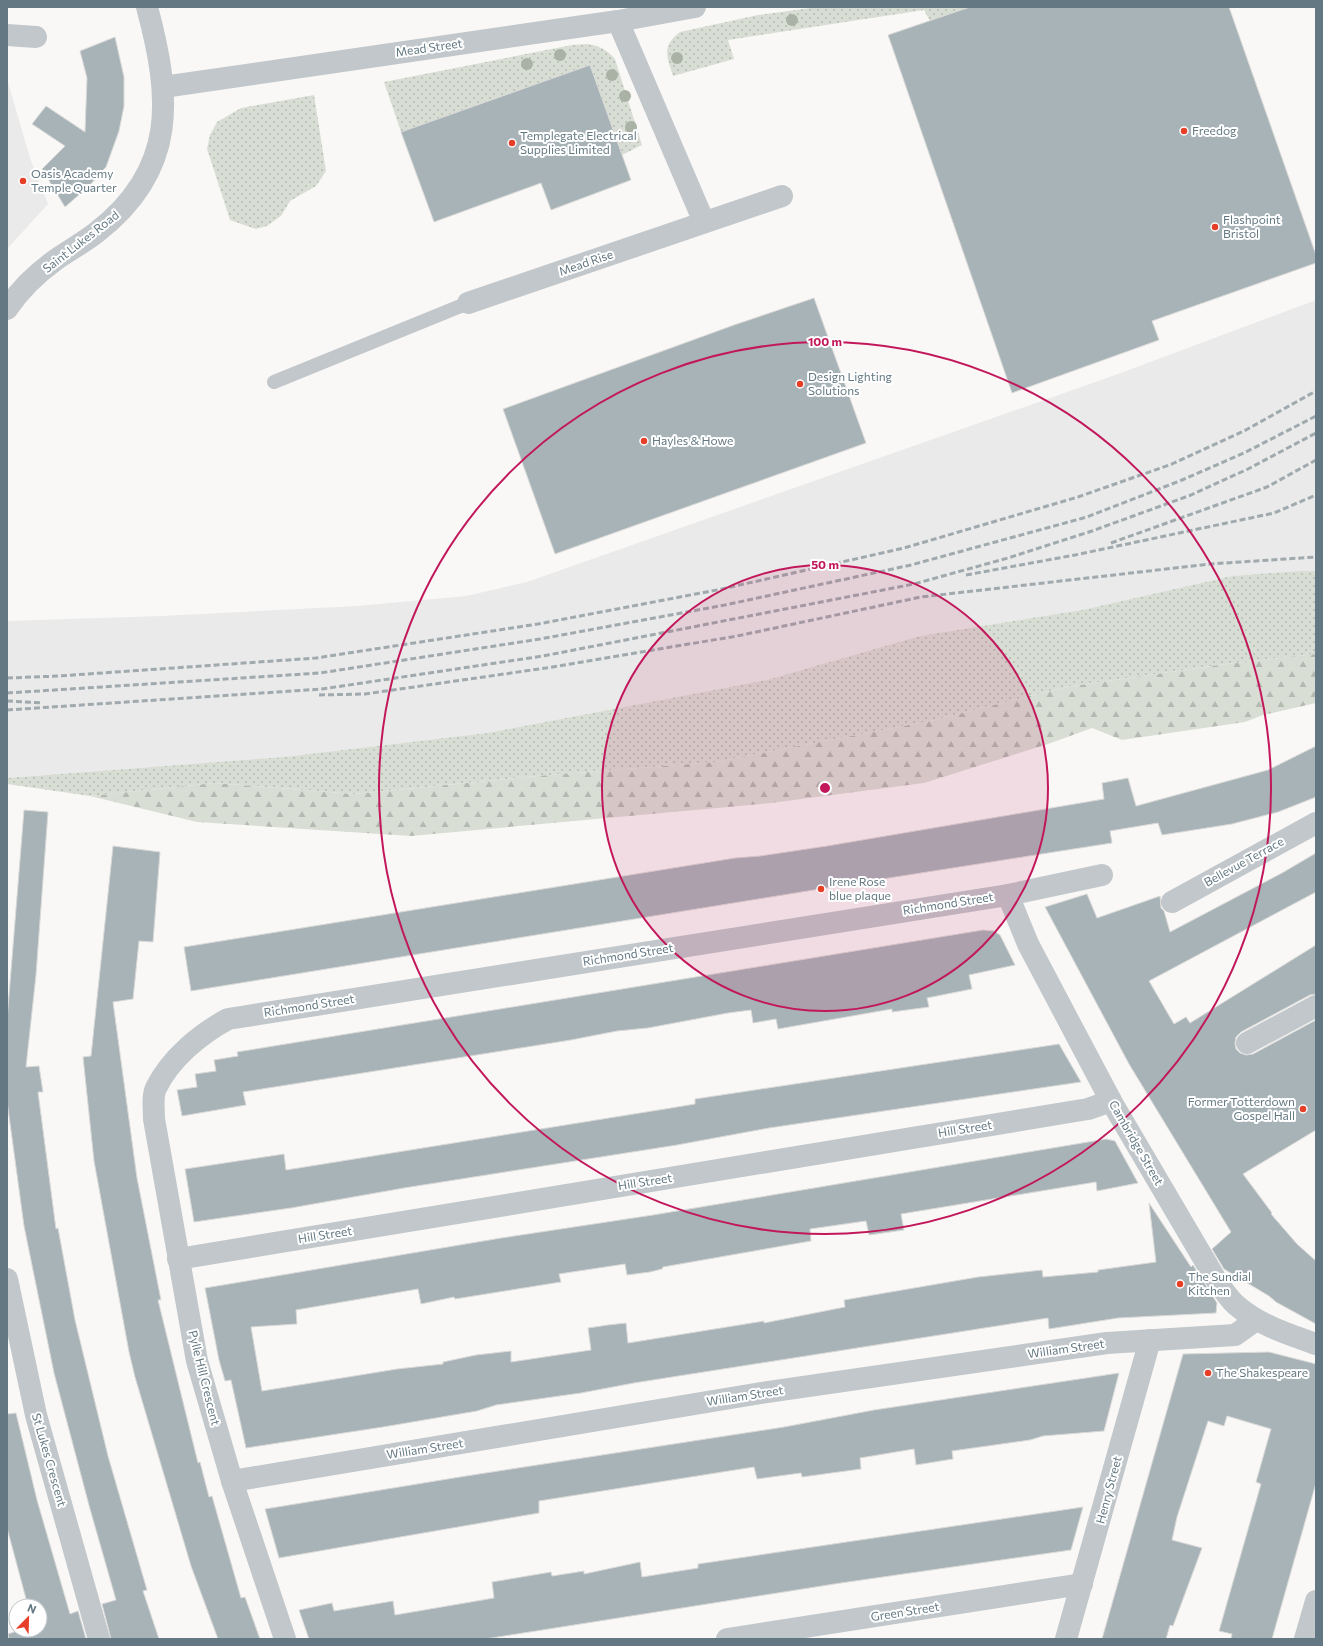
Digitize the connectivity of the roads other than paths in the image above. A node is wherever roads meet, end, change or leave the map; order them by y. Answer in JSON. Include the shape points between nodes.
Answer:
{"nodes":[{"id":1,"x":147,"y":7,"type":"edge"},
{"id":2,"x":695,"y":7,"type":"edge"},
{"id":3,"x":618,"y":21,"type":"junction"},
{"id":4,"x":7,"y":35,"type":"edge"},
{"id":5,"x":36,"y":37,"type":"dead end"},
{"id":6,"x":163,"y":87,"type":"junction"},
{"id":7,"x":782,"y":196,"type":"dead end"},
{"id":8,"x":704,"y":222,"type":"junction"},
{"id":9,"x":468,"y":303,"type":"joint"},
{"id":10,"x":7,"y":309,"type":"edge"},
{"id":11,"x":274,"y":382,"type":"dead end"},
{"id":12,"x":1316,"y":823,"type":"edge"},
{"id":13,"x":1102,"y":875,"type":"dead end"},
{"id":14,"x":1008,"y":895,"type":"junction"},
{"id":15,"x":1172,"y":902,"type":"dead end"},
{"id":16,"x":1316,"y":1006,"type":"edge"},
{"id":17,"x":1247,"y":1043,"type":"dead end"},
{"id":18,"x":170,"y":1066,"type":"joint"},
{"id":19,"x":1111,"y":1101,"type":"junction"},
{"id":20,"x":178,"y":1259,"type":"junction"},
{"id":21,"x":7,"y":1279,"type":"edge"},
{"id":22,"x":1256,"y":1320,"type":"junction"},
{"id":23,"x":1150,"y":1340,"type":"junction"},
{"id":24,"x":1316,"y":1344,"type":"edge"},
{"id":25,"x":232,"y":1481,"type":"junction"},
{"id":26,"x":1082,"y":1584,"type":"junction"},
{"id":27,"x":1316,"y":1601,"type":"edge"},
{"id":28,"x":99,"y":1639,"type":"edge"},
{"id":29,"x":285,"y":1639,"type":"edge"},
{"id":30,"x":727,"y":1639,"type":"edge"},
{"id":31,"x":1066,"y":1639,"type":"edge"},
{"id":32,"x":1305,"y":1639,"type":"edge"}],
"edges":[{"from":1,"to":6,"type":"street","name":"Saint Lukes Road","via":[[158,50]]},
{"from":2,"to":3,"type":"street","name":"Mead Street"},
{"from":3,"to":6,"type":"street","name":"Mead Street"},
{"from":3,"to":8,"type":"street"},
{"from":4,"to":5,"type":"street"},
{"from":6,"to":10,"type":"street","name":"Saint Lukes Road","via":[[159,147],[149,174],[129,204],[97,232],[52,262],[16,296]]},
{"from":7,"to":8,"type":"street","name":"Mead Rise"},
{"from":8,"to":9,"type":"street","name":"Mead Rise"},
{"from":9,"to":11,"type":"lane"},
{"from":12,"to":15,"type":"street","name":"Bellevue Terrace"},
{"from":13,"to":14,"type":"street","name":"Richmond Street"},
{"from":14,"to":18,"type":"street","name":"Richmond Street","via":[[228,1019],[212,1028]]},
{"from":14,"to":19,"type":"street","name":"Cambridge Street","via":[[1028,944]]},
{"from":16,"to":17,"type":"street"},
{"from":18,"to":20,"type":"street","name":"Pylle Hill Crescent","via":[[155,1090],[154,1119]]},
{"from":19,"to":20,"type":"street","name":"Hill Street","via":[[1088,1109]]},
{"from":19,"to":22,"type":"street","name":"Cambridge Street","via":[[1215,1278],[1235,1304]]},
{"from":20,"to":25,"type":"street","name":"Pylle Hill Crescent","via":[[197,1361]]},
{"from":21,"to":28,"type":"street","name":"St Lukes Crescent","via":[[36,1415]]},
{"from":22,"to":23,"type":"street","name":"William Street","via":[[1235,1334]]},
{"from":22,"to":24,"type":"street","name":"Cambridge Street","via":[[1285,1334]]},
{"from":23,"to":25,"type":"street","name":"William Street","via":[[1107,1343],[762,1393]]},
{"from":23,"to":26,"type":"street","name":"Henry Street"},
{"from":25,"to":29,"type":"street","name":"Pylle Hill Crescent"},
{"from":26,"to":30,"type":"street","name":"Green Street"},
{"from":26,"to":31,"type":"street","name":"Henry Street"},
{"from":27,"to":32,"type":"street"}]}
